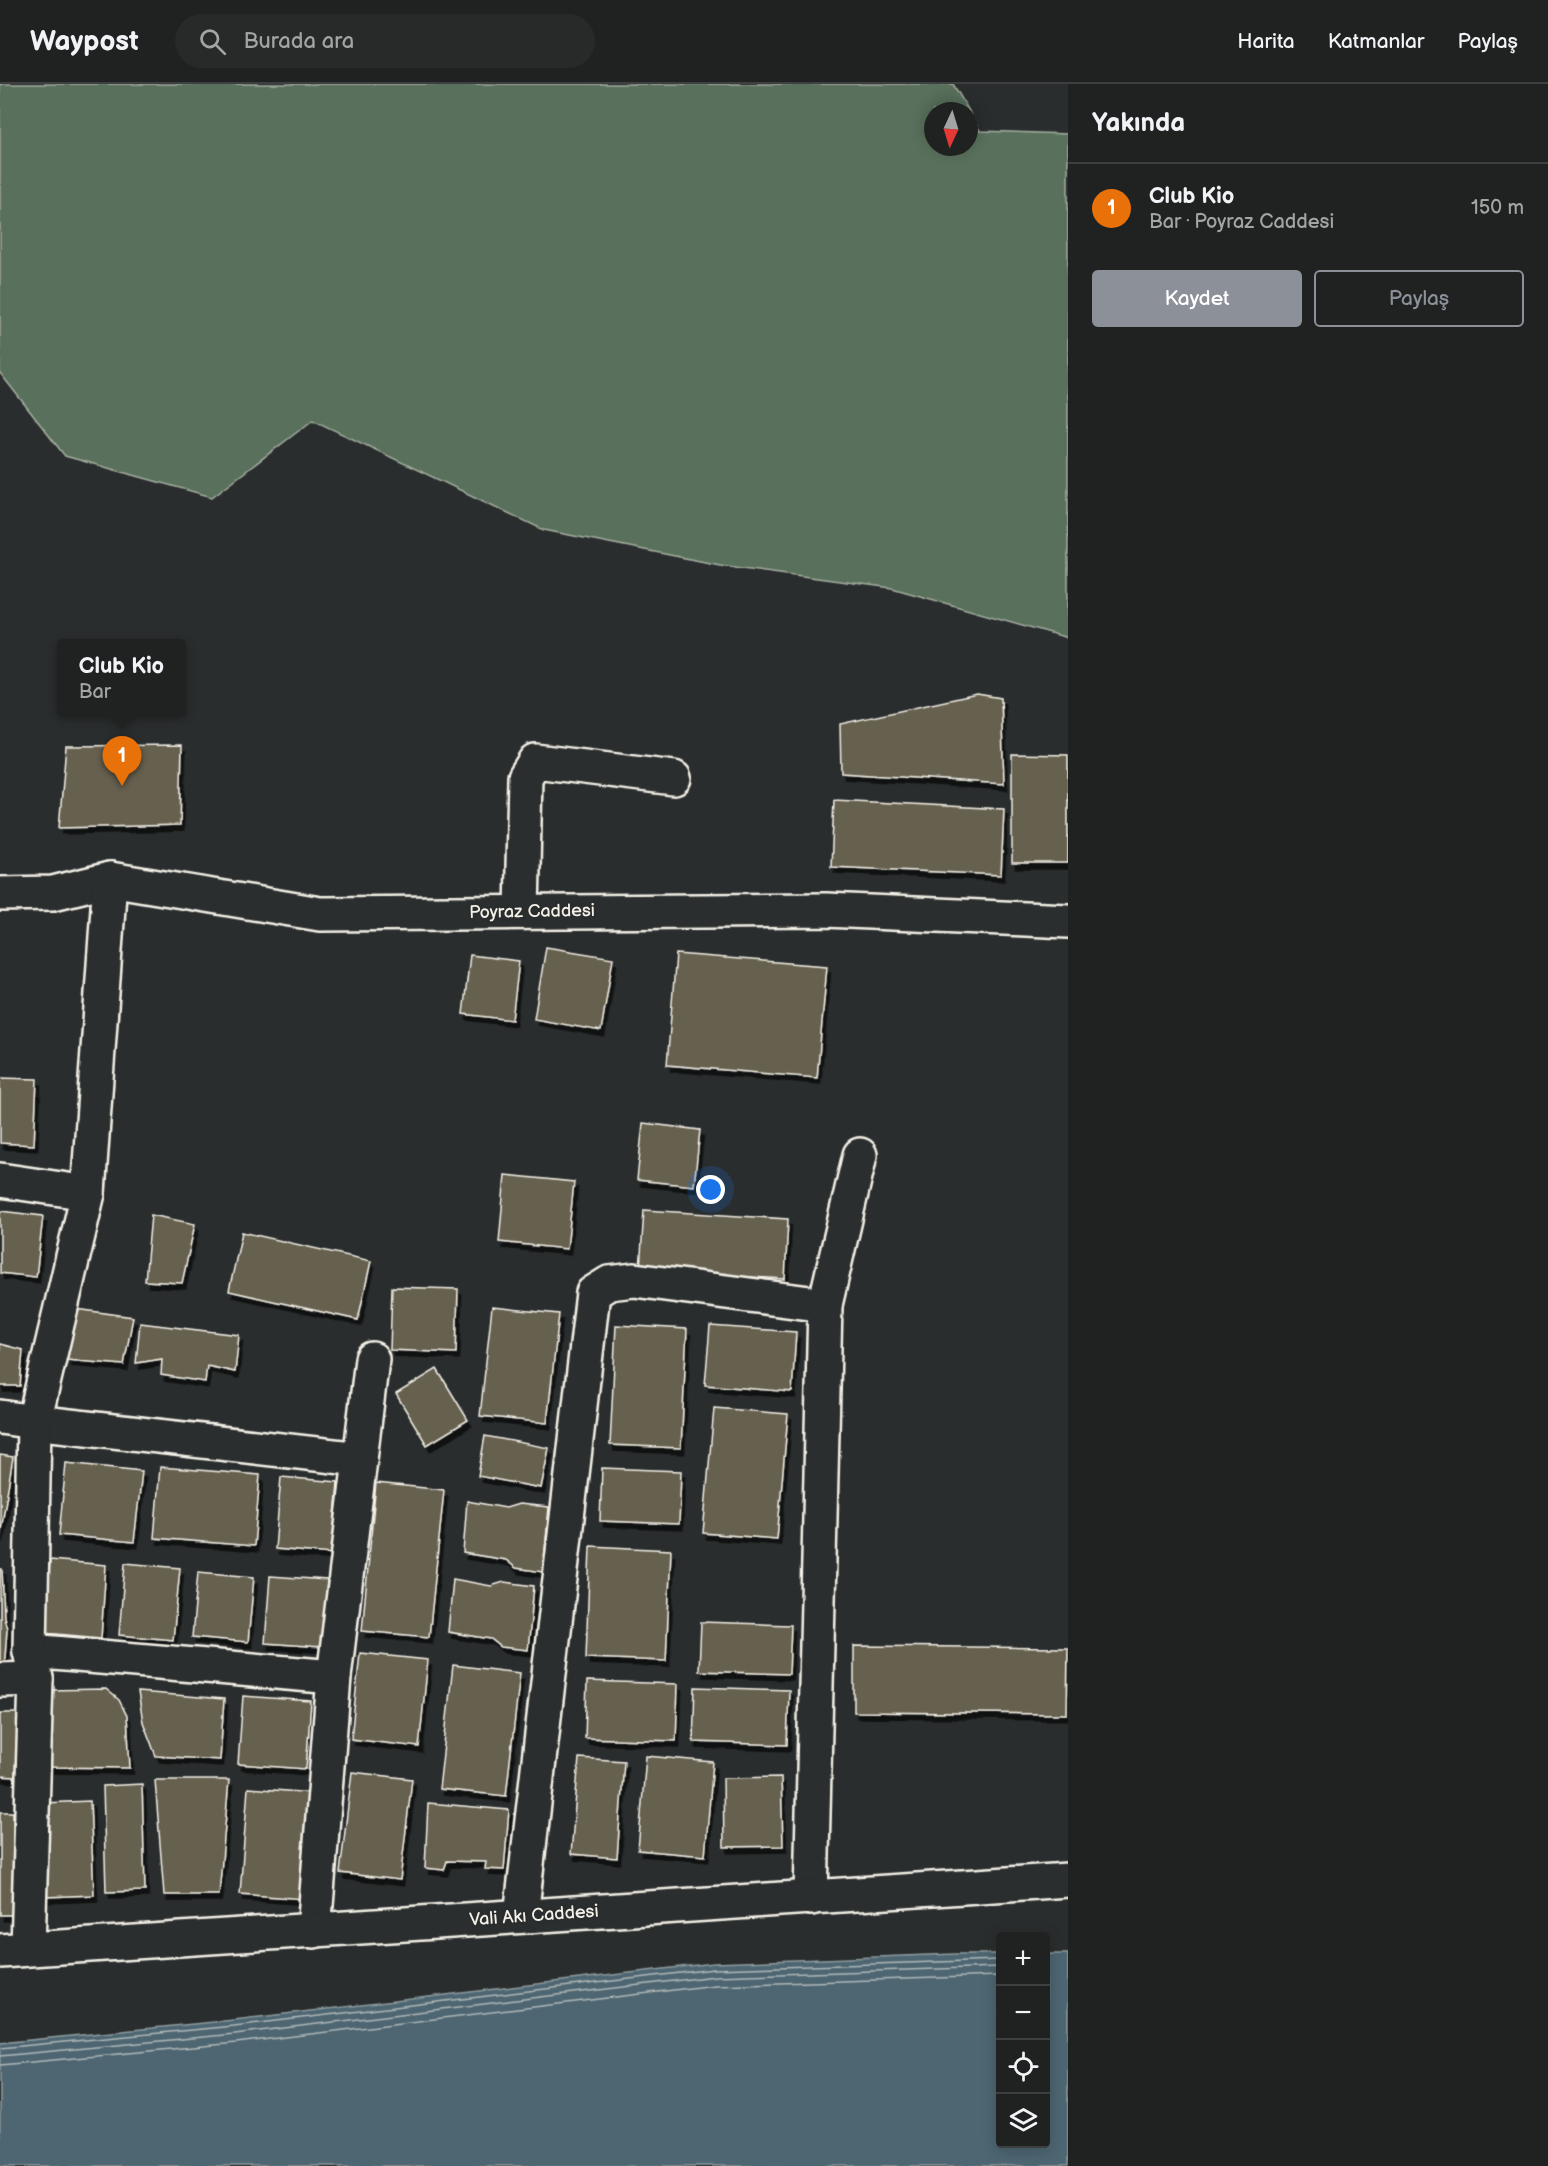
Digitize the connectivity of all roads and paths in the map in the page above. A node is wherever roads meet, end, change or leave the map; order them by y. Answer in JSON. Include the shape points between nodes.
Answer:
{"nodes":[{"id":1,"x":674,"y":778,"type":"dead end"},
{"id":2,"x":110,"y":879,"type":"junction"},
{"id":3,"x":0,"y":894,"type":"edge"},
{"id":4,"x":522,"y":912,"type":"junction"},
{"id":5,"x":1068,"y":921,"type":"edge"},
{"id":6,"x":860,"y":1155,"type":"dead end"},
{"id":7,"x":0,"y":1180,"type":"edge"},
{"id":8,"x":88,"y":1193,"type":"junction"},
{"id":9,"x":825,"y":1305,"type":"junction"},
{"id":10,"x":372,"y":1359,"type":"dead end"},
{"id":11,"x":0,"y":1417,"type":"edge"},
{"id":12,"x":34,"y":1422,"type":"junction"},
{"id":13,"x":360,"y":1459,"type":"junction"},
{"id":14,"x":33,"y":1665,"type":"junction"},
{"id":15,"x":334,"y":1677,"type":"junction"},
{"id":16,"x":0,"y":1680,"type":"edge"},
{"id":17,"x":1068,"y":1880,"type":"edge"},
{"id":18,"x":811,"y":1898,"type":"junction"},
{"id":19,"x":521,"y":1916,"type":"junction"},
{"id":20,"x":314,"y":1931,"type":"junction"},
{"id":21,"x":14,"y":1949,"type":"edge"}],
"edges":[{"from":1,"to":4,"type":"street","via":[[535,761],[525,777]]},
{"from":2,"to":3,"type":"street","name":"Poyraz Caddesi","via":[[53,893]]},
{"from":2,"to":4,"type":"street","name":"Poyraz Caddesi","via":[[320,914]]},
{"from":2,"to":8,"type":"street"},
{"from":4,"to":5,"type":"street","name":"Poyraz Caddesi","via":[[826,910]]},
{"from":6,"to":9,"type":"street"},
{"from":7,"to":8,"type":"street"},
{"from":8,"to":12,"type":"street"},
{"from":9,"to":18,"type":"street"},
{"from":9,"to":19,"type":"street","via":[[634,1280],[609,1283],[593,1293]]},
{"from":10,"to":13,"type":"street"},
{"from":11,"to":12,"type":"street"},
{"from":12,"to":13,"type":"street"},
{"from":12,"to":14,"type":"street"},
{"from":13,"to":15,"type":"street"},
{"from":14,"to":15,"type":"street"},
{"from":14,"to":16,"type":"street"},
{"from":14,"to":21,"type":"street"},
{"from":15,"to":20,"type":"street"},
{"from":17,"to":18,"type":"street","name":"Vali Akı Caddesi"},
{"from":18,"to":19,"type":"street","name":"Vali Akı Caddesi"},
{"from":19,"to":20,"type":"street","name":"Vali Akı Caddesi"},
{"from":20,"to":21,"type":"street","name":"Vali Akı Caddesi"}]}
